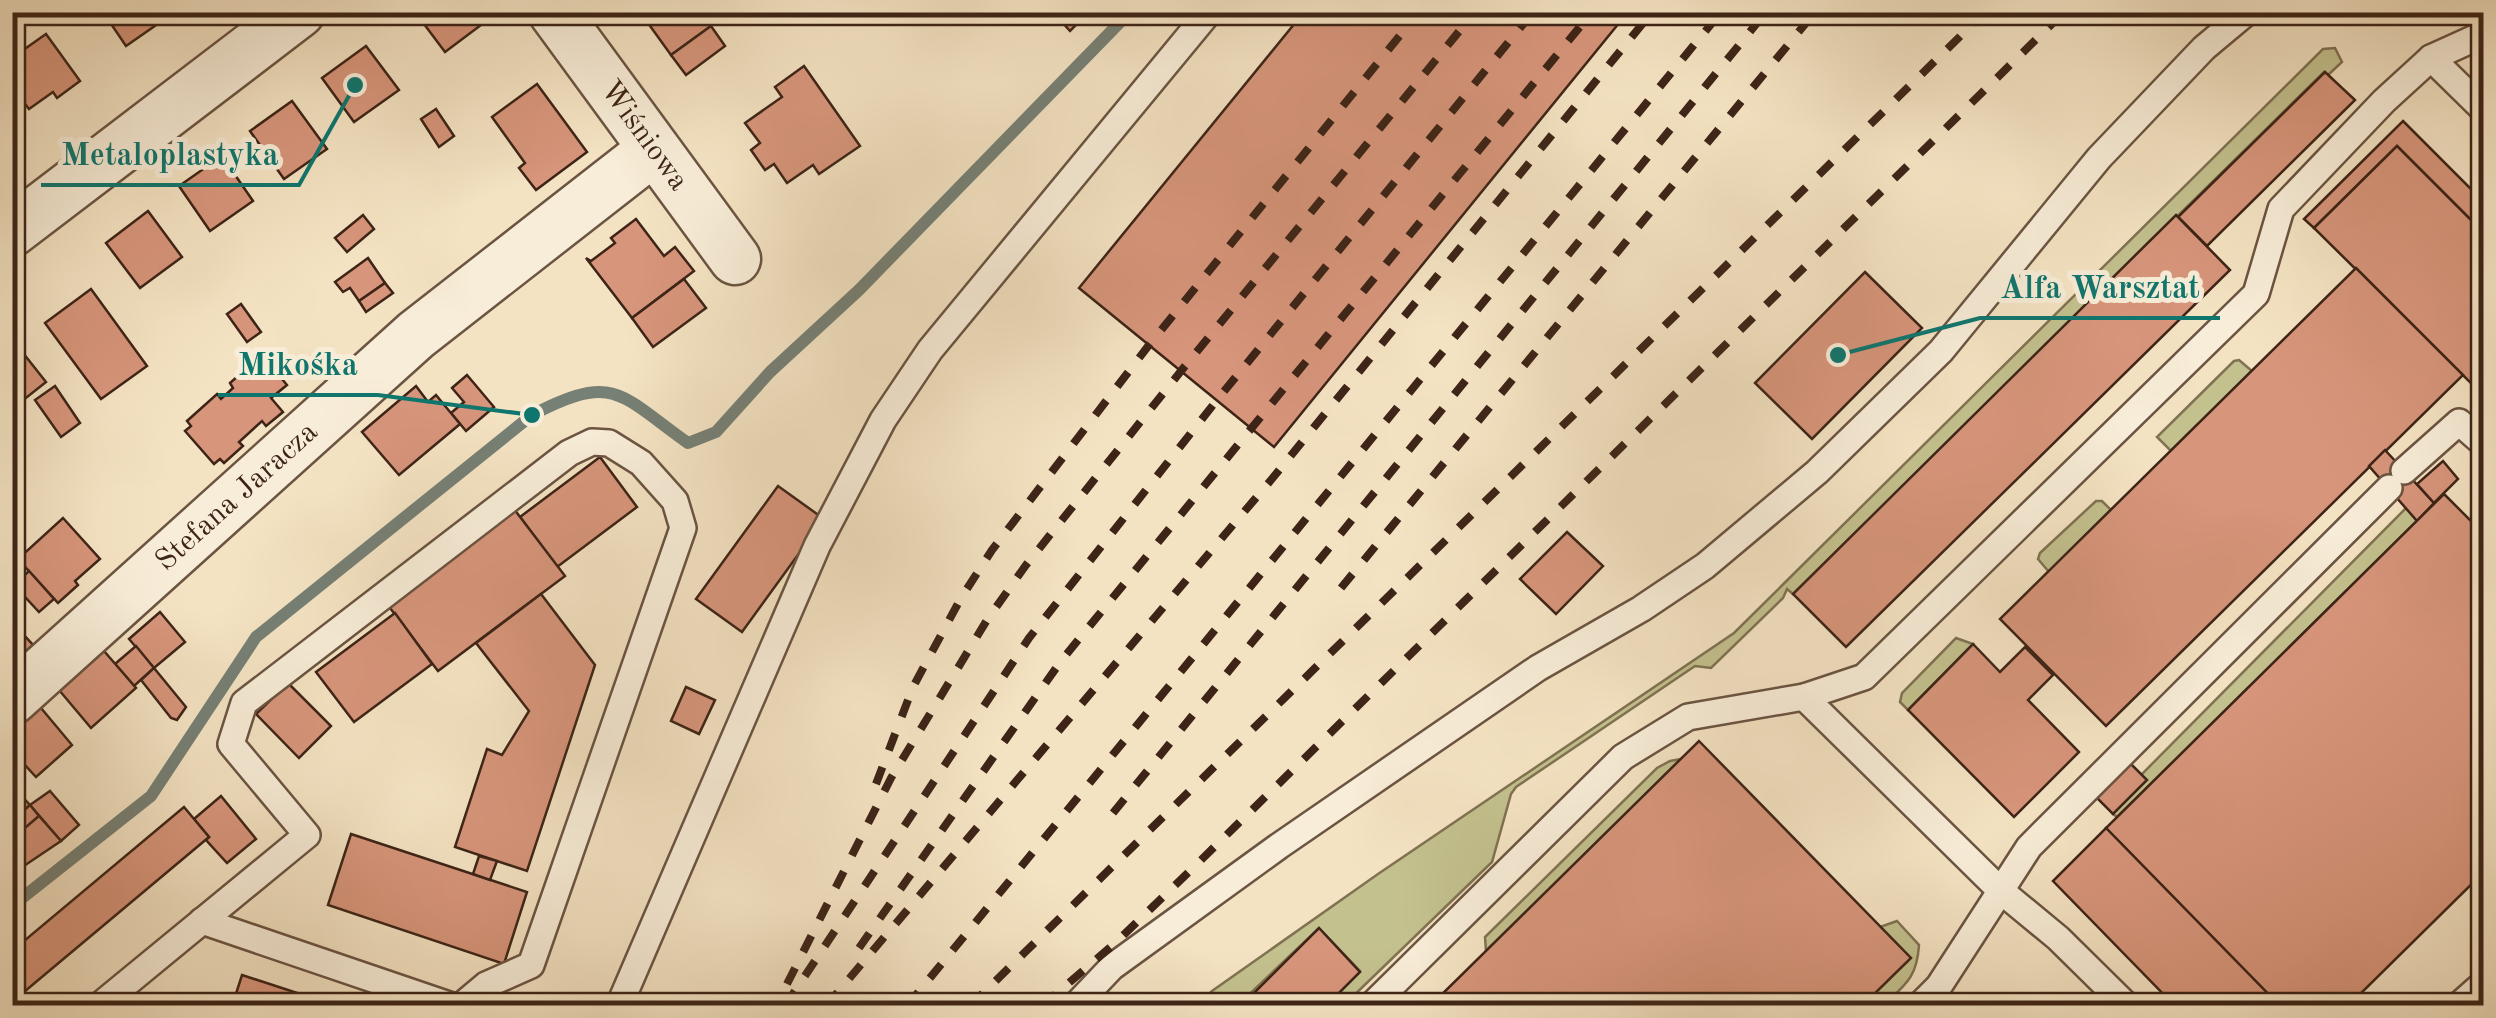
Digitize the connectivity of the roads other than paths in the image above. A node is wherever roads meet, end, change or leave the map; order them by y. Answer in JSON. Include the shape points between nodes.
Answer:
{"nodes":[{"id":1,"x":298,"y":12,"type":"edge"},
{"id":2,"x":554,"y":12,"type":"edge"},
{"id":3,"x":1209,"y":12,"type":"edge"},
{"id":4,"x":2247,"y":12,"type":"edge"},
{"id":5,"x":2484,"y":34,"type":"edge"},
{"id":6,"x":2431,"y":58,"type":"junction"},
{"id":7,"x":2484,"y":110,"type":"edge"},
{"id":8,"x":653,"y":150,"type":"junction"},
{"id":9,"x":12,"y":231,"type":"edge"},
{"id":10,"x":735,"y":259,"type":"dead end"},
{"id":11,"x":2484,"y":444,"type":"edge"},
{"id":12,"x":1804,"y":697,"type":"junction"},
{"id":13,"x":12,"y":699,"type":"edge"},
{"id":14,"x":2001,"y":891,"type":"junction"},
{"id":15,"x":202,"y":922,"type":"junction"},
{"id":16,"x":2484,"y":983,"type":"edge"},
{"id":17,"x":99,"y":1006,"type":"edge"},
{"id":18,"x":452,"y":1006,"type":"edge"},
{"id":19,"x":460,"y":1006,"type":"edge"},
{"id":20,"x":618,"y":1006,"type":"edge"},
{"id":21,"x":1075,"y":1006,"type":"edge"},
{"id":22,"x":1371,"y":1006,"type":"edge"},
{"id":23,"x":1919,"y":1006,"type":"edge"},
{"id":24,"x":2127,"y":1006,"type":"edge"},
{"id":25,"x":2458,"y":1006,"type":"edge"}],
"edges":[{"from":1,"to":9,"type":"street"},
{"from":2,"to":8,"type":"street","name":"Wiśniowa"},
{"from":3,"to":20,"type":"lane","via":[[930,350],[883,420],[817,546]]},
{"from":4,"to":21,"type":"lane","via":[[2099,158],[1941,351],[1817,472],[1641,609],[1538,668],[1278,846],[1112,967]]},
{"from":5,"to":6,"type":"lane"},
{"from":6,"to":7,"type":"lane"},
{"from":6,"to":12,"type":"lane","via":[[2281,209],[2256,294],[1864,678]]},
{"from":8,"to":10,"type":"street","name":"Wiśniowa"},
{"from":8,"to":13,"type":"street","name":"Stefana Jaracza","via":[[416,334]]},
{"from":11,"to":14,"type":"lane","via":[[2459,422],[2397,479],[2029,848]]},
{"from":12,"to":14,"type":"lane"},
{"from":12,"to":22,"type":"lane","via":[[1688,718],[1624,756]]},
{"from":14,"to":23,"type":"lane"},
{"from":14,"to":24,"type":"lane"},
{"from":15,"to":17,"type":"lane"},
{"from":15,"to":18,"type":"lane"},
{"from":15,"to":19,"type":"lane","via":[[307,835],[231,744],[244,703],[570,453],[592,442],[609,443],[641,463],[675,501],[683,528],[531,965],[486,985]]},
{"from":16,"to":25,"type":"lane"}]}
